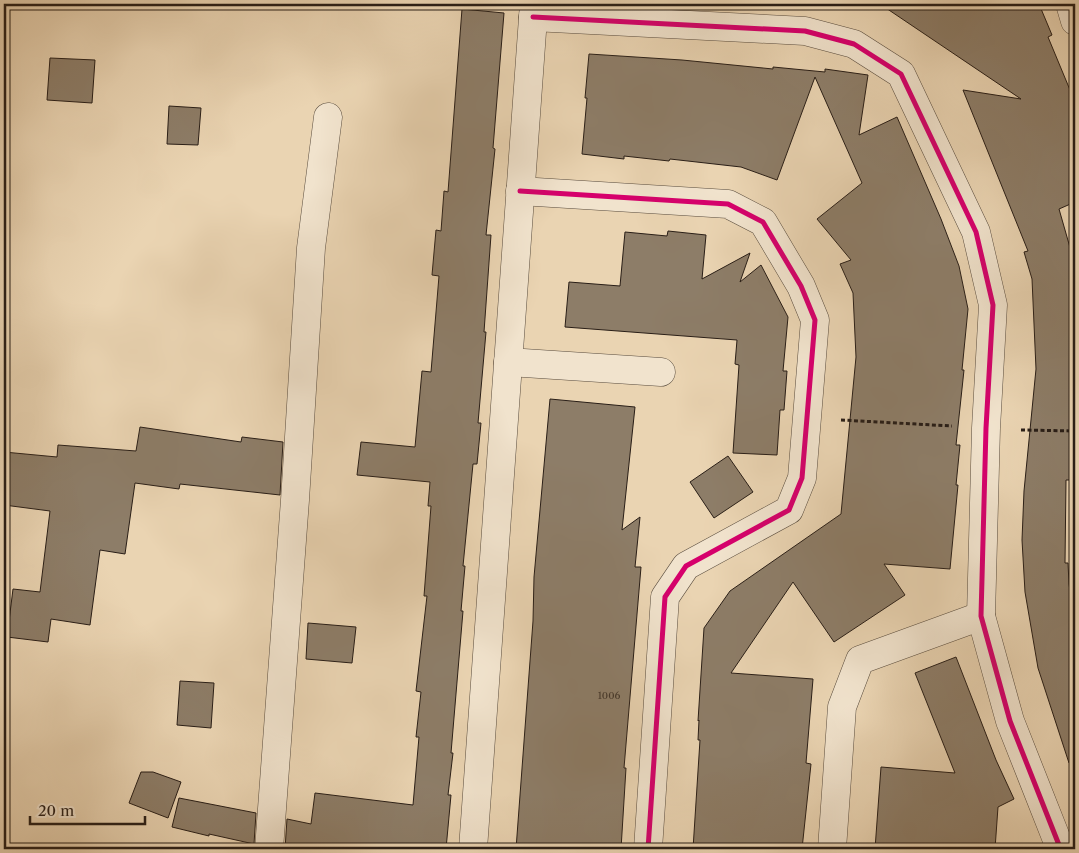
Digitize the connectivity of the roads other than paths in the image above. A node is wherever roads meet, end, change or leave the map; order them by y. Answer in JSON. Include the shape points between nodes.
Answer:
{"nodes":[{"id":1,"x":1070,"y":4,"type":"edge"},
{"id":2,"x":533,"y":10,"type":"edge"},
{"id":3,"x":1075,"y":21,"type":"edge"},
{"id":4,"x":328,"y":117,"type":"dead end"},
{"id":5,"x":520,"y":191,"type":"junction"},
{"id":6,"x":508,"y":362,"type":"junction"},
{"id":7,"x":661,"y":372,"type":"dead end"},
{"id":8,"x":981,"y":616,"type":"junction"},
{"id":9,"x":1059,"y":848,"type":"edge"},
{"id":10,"x":269,"y":849,"type":"edge"},
{"id":11,"x":473,"y":849,"type":"edge"},
{"id":12,"x":648,"y":849,"type":"edge"},
{"id":13,"x":832,"y":849,"type":"edge"}],
"edges":[{"from":1,"to":3,"type":"street"},
{"from":2,"to":5,"type":"street"},
{"from":2,"to":8,"type":"street","via":[[805,31],[854,44],[901,74],[976,232],[992,305]]},
{"from":4,"to":10,"type":"street","via":[[311,248]]},
{"from":5,"to":6,"type":"street"},
{"from":5,"to":12,"type":"street","via":[[728,204],[763,222],[801,286],[814,320],[802,478],[788,510],[686,566],[665,597]]},
{"from":6,"to":7,"type":"street"},
{"from":6,"to":11,"type":"street"},
{"from":8,"to":9,"type":"street","via":[[1010,721]]},
{"from":8,"to":13,"type":"street","via":[[860,660],[842,707]]}]}
